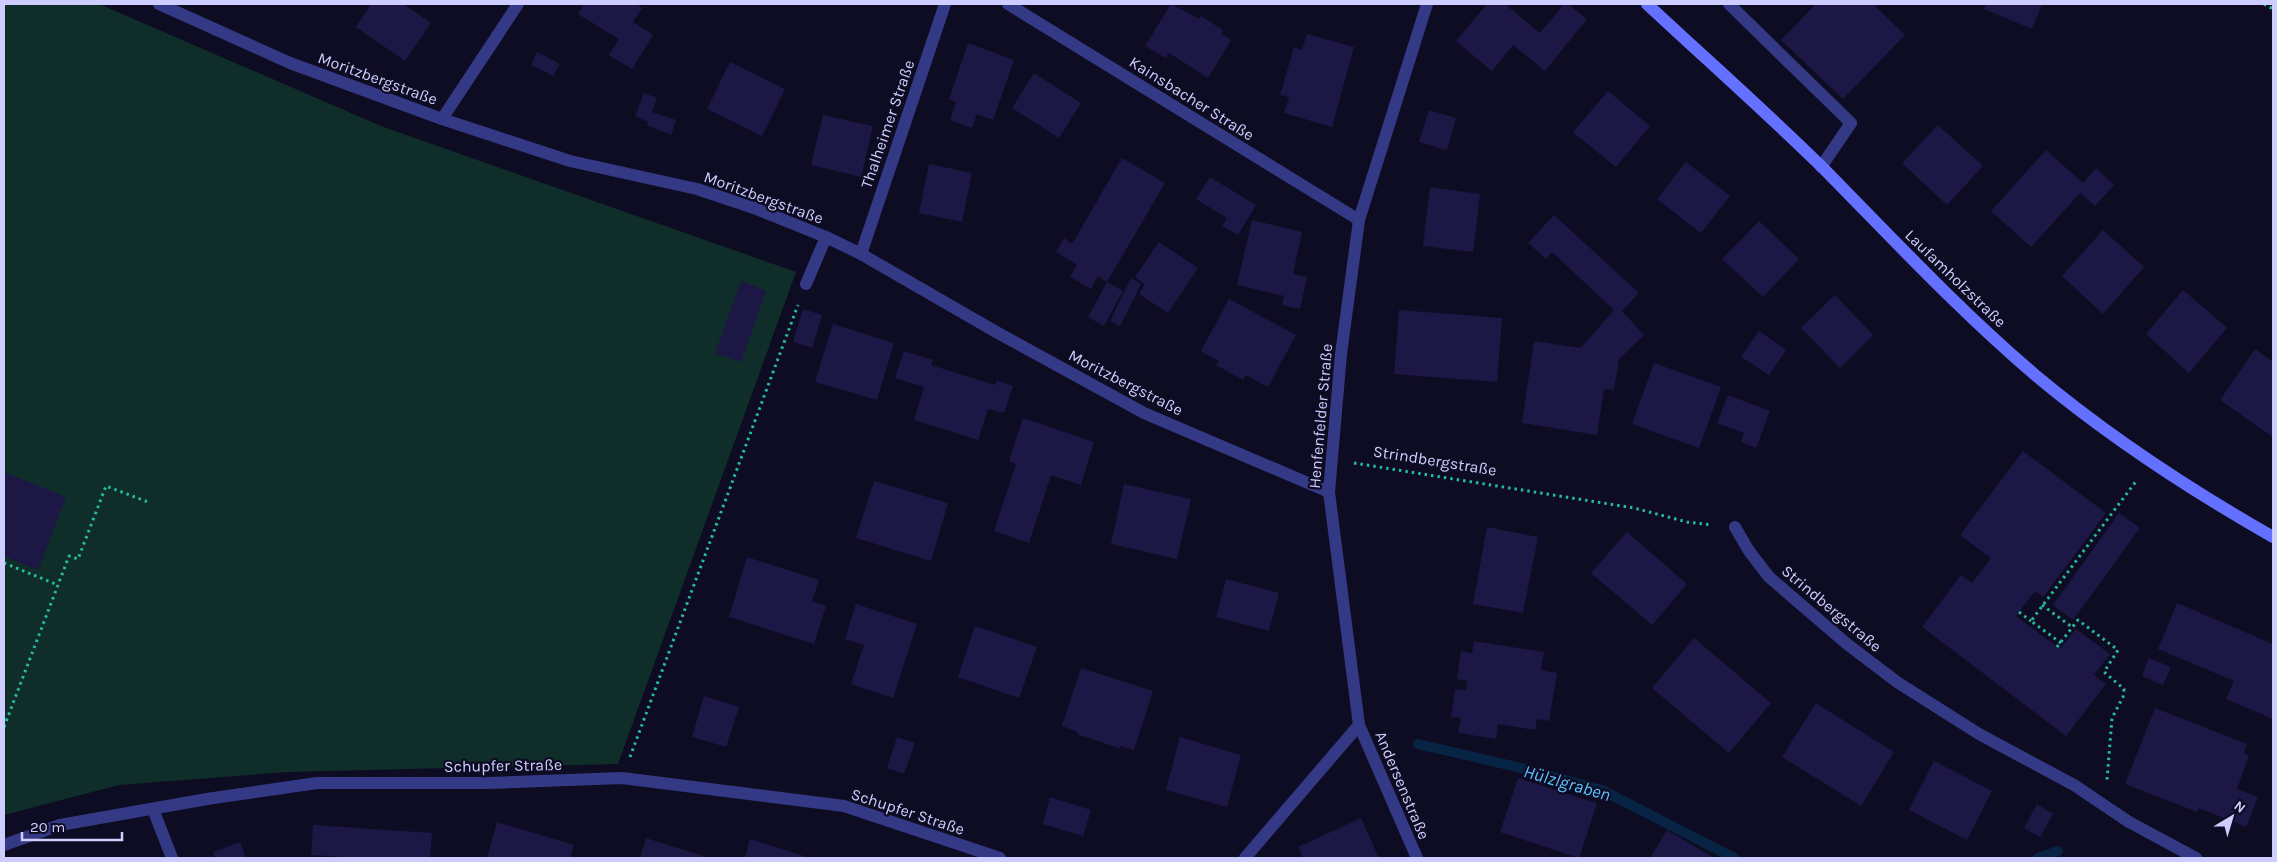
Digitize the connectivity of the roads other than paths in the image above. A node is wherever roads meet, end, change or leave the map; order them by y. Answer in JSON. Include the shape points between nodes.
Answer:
{"nodes":[{"id":1,"x":159,"y":4,"type":"edge"},
{"id":2,"x":518,"y":4,"type":"edge"},
{"id":3,"x":945,"y":4,"type":"edge"},
{"id":4,"x":1008,"y":4,"type":"edge"},
{"id":5,"x":1426,"y":4,"type":"edge"},
{"id":6,"x":1729,"y":4,"type":"edge"},
{"id":7,"x":1650,"y":5,"type":"edge"},
{"id":8,"x":442,"y":119,"type":"junction"},
{"id":9,"x":1821,"y":167,"type":"junction"},
{"id":10,"x":1358,"y":220,"type":"junction"},
{"id":11,"x":826,"y":237,"type":"junction"},
{"id":12,"x":861,"y":254,"type":"junction"},
{"id":13,"x":806,"y":284,"type":"road end"},
{"id":14,"x":1329,"y":492,"type":"junction"},
{"id":15,"x":1735,"y":527,"type":"road end"},
{"id":16,"x":2273,"y":537,"type":"edge"},
{"id":17,"x":1359,"y":725,"type":"junction"},
{"id":18,"x":153,"y":809,"type":"junction"},
{"id":19,"x":4,"y":845,"type":"edge"},
{"id":20,"x":172,"y":858,"type":"edge"},
{"id":21,"x":1000,"y":858,"type":"edge"},
{"id":22,"x":1244,"y":858,"type":"edge"},
{"id":23,"x":1417,"y":858,"type":"edge"},
{"id":24,"x":2196,"y":858,"type":"edge"}],
"edges":[{"from":1,"to":8,"type":"street","name":"Moritzbergstraße","via":[[290,63]]},
{"from":2,"to":8,"type":"street"},
{"from":3,"to":12,"type":"street","name":"Thalheimer Straße"},
{"from":4,"to":10,"type":"street","name":"Kainsbacher Straße"},
{"from":5,"to":10,"type":"street","name":"Henfenfelder Straße"},
{"from":6,"to":9,"type":"street","via":[[1851,123]]},
{"from":7,"to":9,"type":"main road","name":"Laufamholzstraße"},
{"from":8,"to":11,"type":"street","name":"Moritzbergstraße","via":[[570,161],[697,189]]},
{"from":9,"to":16,"type":"main road","name":"Laufamholzstraße","via":[[1990,335],[2075,406],[2151,462]]},
{"from":10,"to":14,"type":"street","name":"Henfenfelder Straße","via":[[1342,345]]},
{"from":11,"to":12,"type":"street","name":"Moritzbergstraße"},
{"from":11,"to":13,"type":"street"},
{"from":12,"to":14,"type":"street","name":"Moritzbergstraße","via":[[1144,413]]},
{"from":14,"to":17,"type":"street","name":"Henfenfelder Straße"},
{"from":15,"to":24,"type":"street","name":"Strindbergstraße","via":[[1768,576],[1839,638],[1897,682],[1979,734],[2074,785],[2129,822]]},
{"from":17,"to":22,"type":"street"},
{"from":17,"to":23,"type":"street","name":"Andersenstraße"},
{"from":18,"to":19,"type":"street","name":"Schupfer Straße","via":[[60,825]]},
{"from":18,"to":20,"type":"street"},
{"from":18,"to":21,"type":"street","name":"Schupfer Straße","via":[[317,782],[488,783],[622,778],[844,806]]}]}
